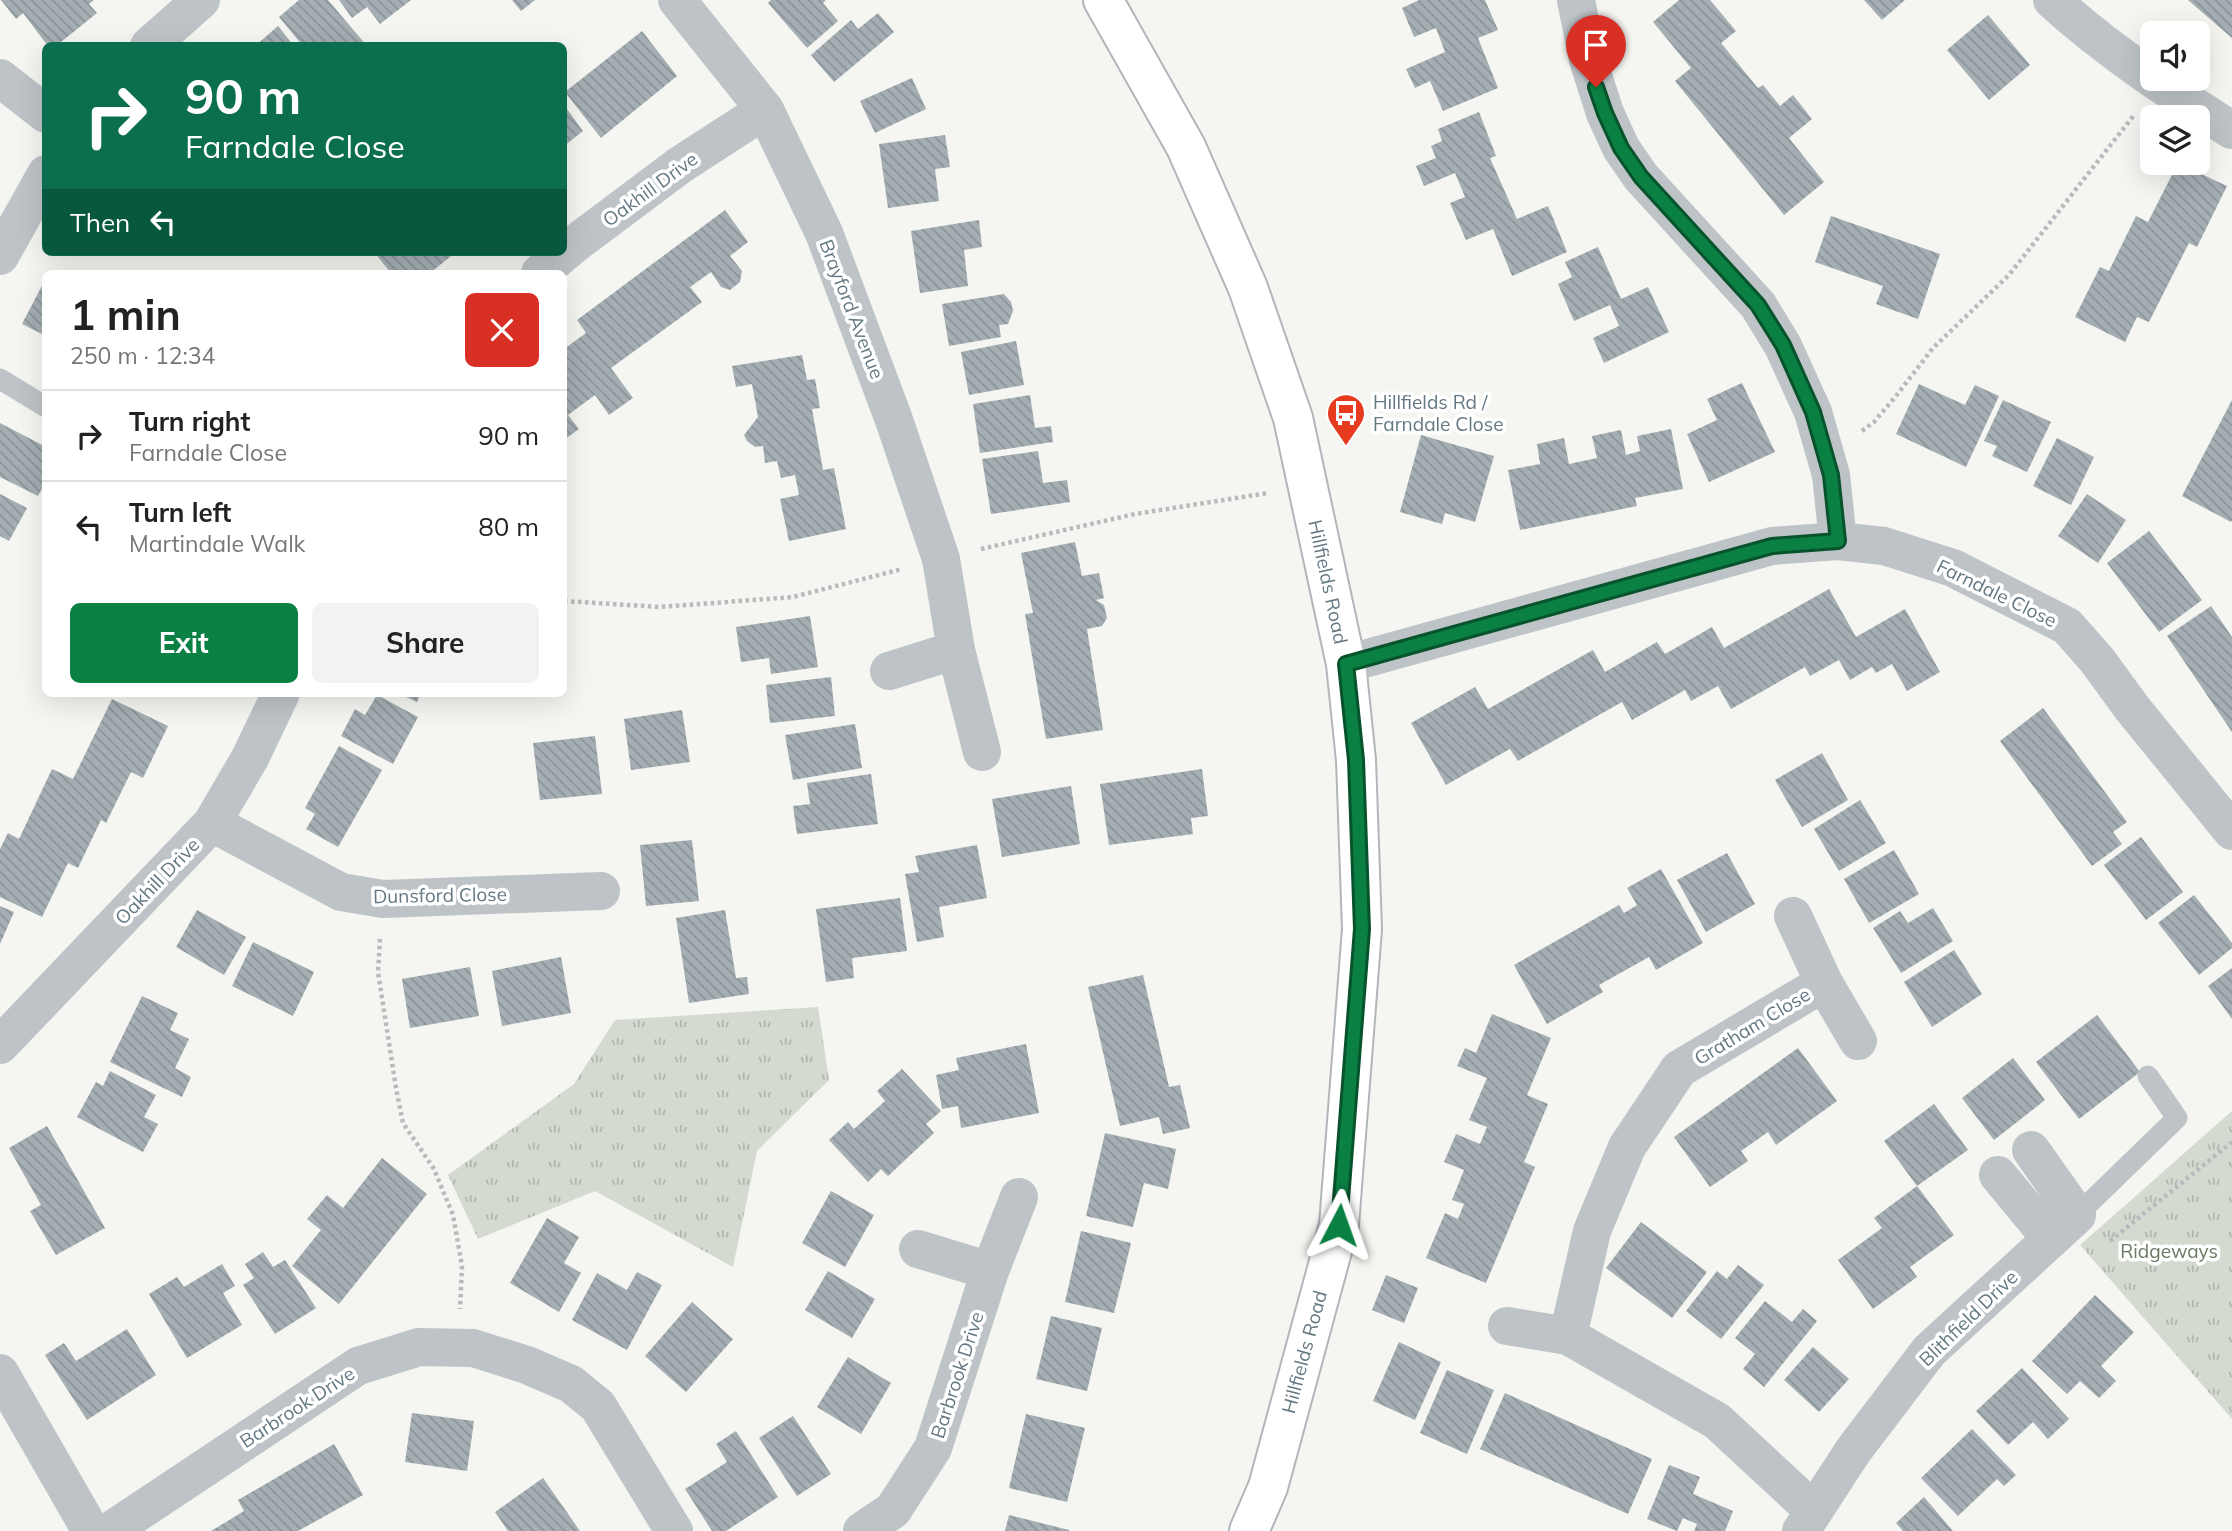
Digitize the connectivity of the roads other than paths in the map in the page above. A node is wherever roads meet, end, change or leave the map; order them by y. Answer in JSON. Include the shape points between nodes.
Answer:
{"nodes":[{"id":1,"x":201,"y":0,"type":"edge"},
{"id":2,"x":677,"y":0,"type":"edge"},
{"id":3,"x":1103,"y":0,"type":"edge"},
{"id":4,"x":1576,"y":0,"type":"edge"},
{"id":5,"x":2052,"y":0,"type":"edge"},
{"id":6,"x":154,"y":42,"type":"edge"},
{"id":7,"x":0,"y":78,"type":"edge"},
{"id":8,"x":765,"y":110,"type":"junction"},
{"id":9,"x":42,"y":111,"type":"edge"},
{"id":10,"x":2232,"y":130,"type":"edge"},
{"id":11,"x":42,"y":181,"type":"edge"},
{"id":12,"x":567,"y":250,"type":"edge"},
{"id":13,"x":0,"y":256,"type":"edge"},
{"id":14,"x":560,"y":256,"type":"edge"},
{"id":15,"x":544,"y":270,"type":"edge"},
{"id":16,"x":0,"y":379,"type":"edge"},
{"id":17,"x":42,"y":405,"type":"edge"},
{"id":18,"x":1838,"y":541,"type":"junction"},
{"id":19,"x":956,"y":650,"type":"junction"},
{"id":20,"x":1346,"y":664,"type":"junction"},
{"id":21,"x":890,"y":671,"type":"dead end"},
{"id":22,"x":279,"y":697,"type":"edge"},
{"id":23,"x":982,"y":752,"type":"dead end"},
{"id":24,"x":212,"y":823,"type":"junction"},
{"id":25,"x":2232,"y":831,"type":"edge"},
{"id":26,"x":601,"y":891,"type":"dead end"},
{"id":27,"x":1793,"y":916,"type":"dead end"},
{"id":28,"x":1824,"y":983,"type":"junction"},
{"id":29,"x":1858,"y":1041,"type":"dead end"},
{"id":30,"x":0,"y":1045,"type":"edge"},
{"id":31,"x":2148,"y":1076,"type":"dead end"},
{"id":32,"x":2031,"y":1150,"type":"dead end"},
{"id":33,"x":1998,"y":1175,"type":"dead end"},
{"id":34,"x":1019,"y":1198,"type":"dead end"},
{"id":35,"x":2064,"y":1227,"type":"junction"},
{"id":36,"x":918,"y":1249,"type":"dead end"},
{"id":37,"x":990,"y":1271,"type":"junction"},
{"id":38,"x":1507,"y":1326,"type":"dead end"},
{"id":39,"x":1569,"y":1336,"type":"junction"},
{"id":40,"x":0,"y":1373,"type":"edge"},
{"id":41,"x":1808,"y":1521,"type":"edge"},
{"id":42,"x":91,"y":1531,"type":"edge"},
{"id":43,"x":110,"y":1531,"type":"edge"},
{"id":44,"x":674,"y":1531,"type":"edge"},
{"id":45,"x":862,"y":1531,"type":"edge"},
{"id":46,"x":1249,"y":1531,"type":"edge"}],
"edges":[{"from":1,"to":6,"type":"street"},
{"from":2,"to":8,"type":"street","name":"Brayford Avenue"},
{"from":3,"to":20,"type":"street","name":"Hillfields Road","via":[[1186,147],[1248,288],[1293,418]]},
{"from":4,"to":18,"type":"street","via":[[1588,60],[1621,148],[1641,177],[1758,305],[1783,345],[1813,412],[1831,475]]},
{"from":5,"to":10,"type":"street","via":[[2158,83]]},
{"from":7,"to":9,"type":"street"},
{"from":8,"to":12,"type":"street","name":"Oakhill Drive","via":[[680,165]]},
{"from":8,"to":19,"type":"street","name":"Brayford Avenue","via":[[824,233],[894,420],[941,559]]},
{"from":11,"to":13,"type":"street"},
{"from":14,"to":15,"type":"street","name":"Oakhill Drive"},
{"from":16,"to":17,"type":"lane"},
{"from":18,"to":20,"type":"street","name":"Farndale Close","via":[[1772,546]]},
{"from":18,"to":25,"type":"street","name":"Farndale Close","via":[[1884,546],[1953,568],[2067,626]]},
{"from":19,"to":21,"type":"street"},
{"from":19,"to":23,"type":"street","name":"Brayford Avenue"},
{"from":20,"to":46,"type":"street","name":"Hillfields Road","via":[[1356,760],[1362,929],[1339,1225],[1268,1487]]},
{"from":22,"to":24,"type":"street","name":"Oakhill Drive"},
{"from":24,"to":26,"type":"street","name":"Dunsford Close","via":[[341,892],[383,899]]},
{"from":24,"to":30,"type":"street","name":"Oakhill Drive"},
{"from":27,"to":28,"type":"street","name":"Gratham Close"},
{"from":28,"to":29,"type":"street","name":"Gratham Close"},
{"from":28,"to":39,"type":"street","name":"Gratham Close","via":[[1679,1069],[1627,1147],[1592,1231]]},
{"from":31,"to":35,"type":"lane","via":[[2176,1118]]},
{"from":32,"to":35,"type":"street"},
{"from":33,"to":35,"type":"street"},
{"from":34,"to":37,"type":"street","name":"Barbrook Drive"},
{"from":35,"to":41,"type":"street","name":"Blithfield Drive","via":[[1929,1350],[1853,1451]]},
{"from":36,"to":37,"type":"street"},
{"from":37,"to":45,"type":"street","name":"Barbrook Drive","via":[[933,1448],[892,1510]]},
{"from":38,"to":39,"type":"street"},
{"from":39,"to":41,"type":"street","via":[[1717,1421]]},
{"from":40,"to":42,"type":"street"},
{"from":43,"to":44,"type":"street","name":"Barbrook Drive","via":[[358,1366],[419,1347],[473,1348],[571,1384],[598,1406]]}]}
